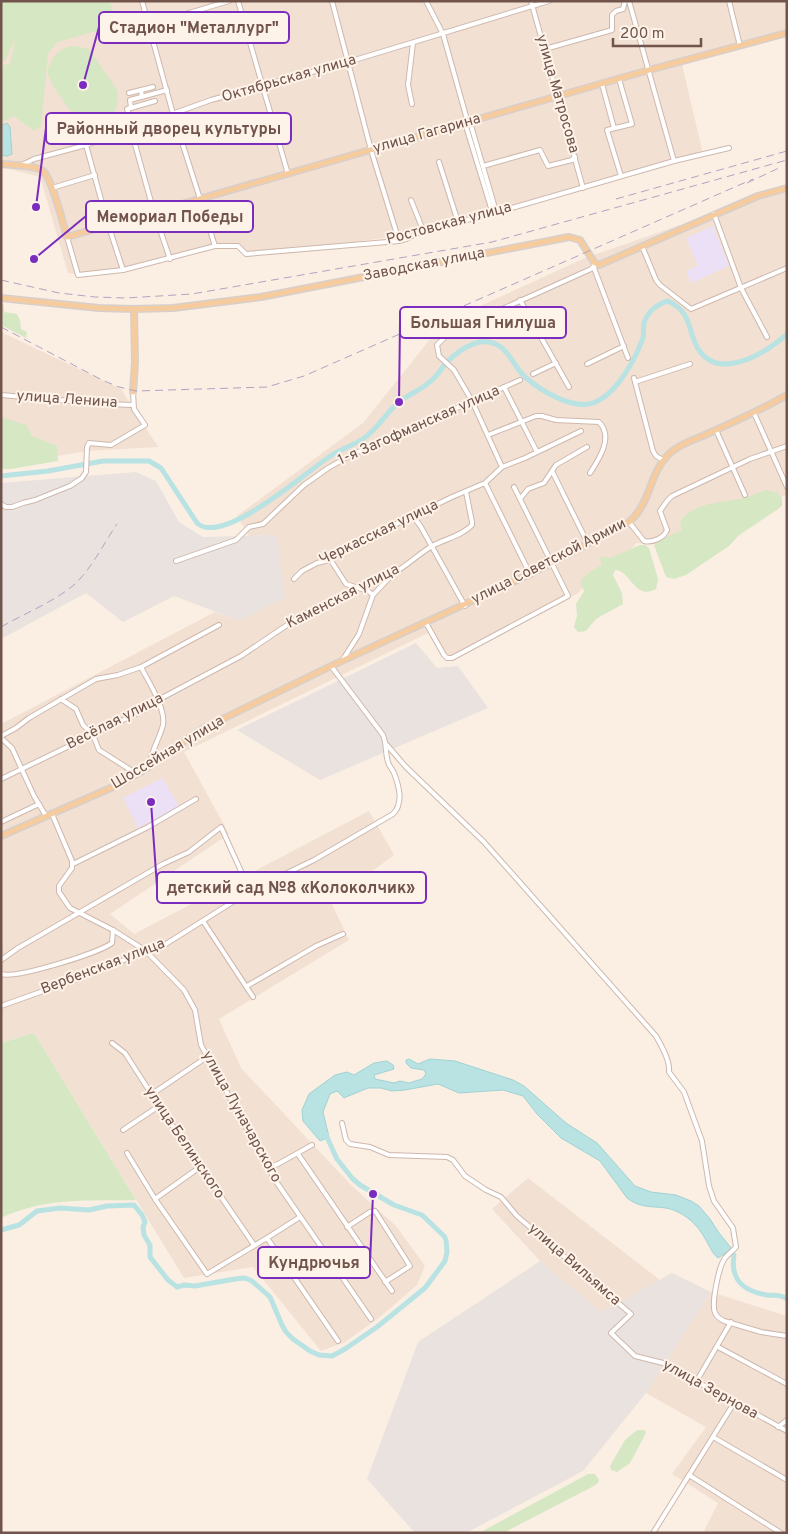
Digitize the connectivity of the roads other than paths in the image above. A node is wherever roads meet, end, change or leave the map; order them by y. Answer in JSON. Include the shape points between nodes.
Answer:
{"nodes":[{"id":1,"x":142,"y":1,"type":"edge"},
{"id":2,"x":229,"y":1,"type":"edge"},
{"id":3,"x":238,"y":1,"type":"edge"},
{"id":4,"x":332,"y":1,"type":"edge"},
{"id":5,"x":426,"y":1,"type":"edge"},
{"id":6,"x":531,"y":1,"type":"edge"},
{"id":7,"x":549,"y":1,"type":"edge"},
{"id":8,"x":627,"y":1,"type":"edge"},
{"id":9,"x":729,"y":1,"type":"edge"},
{"id":10,"x":532,"y":6,"type":"junction"},
{"id":11,"x":149,"y":25,"type":"junction"},
{"id":12,"x":787,"y":33,"type":"edge"},
{"id":13,"x":115,"y":34,"type":"dead end"},
{"id":14,"x":443,"y":34,"type":"junction"},
{"id":15,"x":413,"y":43,"type":"junction"},
{"id":16,"x":740,"y":46,"type":"junction"},
{"id":17,"x":545,"y":49,"type":"junction"},
{"id":18,"x":348,"y":62,"type":"junction"},
{"id":19,"x":649,"y":70,"type":"junction"},
{"id":20,"x":620,"y":79,"type":"junction"},
{"id":21,"x":602,"y":84,"type":"junction"},
{"id":22,"x":153,"y":87,"type":"dead end"},
{"id":23,"x":262,"y":87,"type":"junction"},
{"id":24,"x":141,"y":90,"type":"junction"},
{"id":25,"x":167,"y":90,"type":"junction"},
{"id":26,"x":129,"y":94,"type":"dead end"},
{"id":27,"x":142,"y":97,"type":"junction"},
{"id":28,"x":558,"y":97,"type":"junction"},
{"id":29,"x":155,"y":101,"type":"dead end"},
{"id":30,"x":412,"y":104,"type":"dead end"},
{"id":31,"x":131,"y":108,"type":"junction"},
{"id":32,"x":173,"y":114,"type":"junction"},
{"id":33,"x":468,"y":123,"type":"junction"},
{"id":34,"x":614,"y":128,"type":"junction"},
{"id":35,"x":132,"y":129,"type":"junction"},
{"id":36,"x":86,"y":145,"type":"junction"},
{"id":37,"x":729,"y":148,"type":"dead end"},
{"id":38,"x":371,"y":150,"type":"junction"},
{"id":39,"x":575,"y":157,"type":"junction"},
{"id":40,"x":674,"y":161,"type":"junction"},
{"id":41,"x":439,"y":162,"type":"dead end"},
{"id":42,"x":1,"y":164,"type":"edge"},
{"id":43,"x":21,"y":165,"type":"junction"},
{"id":44,"x":483,"y":166,"type":"junction"},
{"id":45,"x":288,"y":174,"type":"junction"},
{"id":46,"x":95,"y":175,"type":"junction"},
{"id":47,"x":621,"y":176,"type":"junction"},
{"id":48,"x":52,"y":188,"type":"junction"},
{"id":49,"x":583,"y":188,"type":"junction"},
{"id":50,"x":787,"y":188,"type":"edge"},
{"id":51,"x":199,"y":199,"type":"junction"},
{"id":52,"x":411,"y":200,"type":"dead end"},
{"id":53,"x":154,"y":212,"type":"junction"},
{"id":54,"x":498,"y":212,"type":"junction"},
{"id":55,"x":714,"y":214,"type":"junction"},
{"id":56,"x":488,"y":215,"type":"junction"},
{"id":57,"x":458,"y":222,"type":"junction"},
{"id":58,"x":109,"y":225,"type":"junction"},
{"id":59,"x":423,"y":230,"type":"junction"},
{"id":60,"x":67,"y":237,"type":"junction"},
{"id":61,"x":399,"y":241,"type":"junction"},
{"id":62,"x":215,"y":246,"type":"junction"},
{"id":63,"x":642,"y":246,"type":"junction"},
{"id":64,"x":170,"y":259,"type":"junction"},
{"id":65,"x":595,"y":266,"type":"junction"},
{"id":66,"x":787,"y":268,"type":"edge"},
{"id":67,"x":123,"y":270,"type":"junction"},
{"id":68,"x":742,"y":288,"type":"junction"},
{"id":69,"x":1,"y":298,"type":"edge"},
{"id":70,"x":520,"y":300,"type":"junction"},
{"id":71,"x":134,"y":309,"type":"junction"},
{"id":72,"x":767,"y":337,"type":"dead end"},
{"id":73,"x":624,"y":346,"type":"junction"},
{"id":74,"x":628,"y":358,"type":"dead end"},
{"id":75,"x":556,"y":362,"type":"junction"},
{"id":76,"x":587,"y":364,"type":"dead end"},
{"id":77,"x":690,"y":364,"type":"dead end"},
{"id":78,"x":533,"y":374,"type":"dead end"},
{"id":79,"x":520,"y":380,"type":"dead end"},
{"id":80,"x":504,"y":387,"type":"junction"},
{"id":81,"x":570,"y":387,"type":"dead end"},
{"id":82,"x":133,"y":392,"type":"joint"},
{"id":83,"x":1,"y":395,"type":"edge"},
{"id":84,"x":787,"y":395,"type":"edge"},
{"id":85,"x":472,"y":401,"type":"junction"},
{"id":86,"x":133,"y":405,"type":"junction"},
{"id":87,"x":754,"y":413,"type":"junction"},
{"id":88,"x":522,"y":422,"type":"junction"},
{"id":89,"x":716,"y":430,"type":"junction"},
{"id":90,"x":581,"y":431,"type":"dead end"},
{"id":91,"x":488,"y":435,"type":"junction"},
{"id":92,"x":787,"y":446,"type":"edge"},
{"id":93,"x":588,"y":447,"type":"dead end"},
{"id":94,"x":771,"y":451,"type":"junction"},
{"id":95,"x":537,"y":452,"type":"junction"},
{"id":96,"x":663,"y":460,"type":"junction"},
{"id":97,"x":502,"y":467,"type":"junction"},
{"id":98,"x":733,"y":468,"type":"junction"},
{"id":99,"x":552,"y":471,"type":"junction"},
{"id":100,"x":590,"y":473,"type":"dead end"},
{"id":101,"x":485,"y":483,"type":"junction"},
{"id":102,"x":514,"y":487,"type":"dead end"},
{"id":103,"x":787,"y":487,"type":"edge"},
{"id":104,"x":466,"y":492,"type":"junction"},
{"id":105,"x":745,"y":495,"type":"dead end"},
{"id":106,"x":520,"y":499,"type":"junction"},
{"id":107,"x":1,"y":504,"type":"edge"},
{"id":108,"x":413,"y":516,"type":"junction"},
{"id":109,"x":629,"y":522,"type":"junction"},
{"id":110,"x":588,"y":544,"type":"junction"},
{"id":111,"x":432,"y":546,"type":"junction"},
{"id":112,"x":330,"y":559,"type":"junction"},
{"id":113,"x":176,"y":561,"type":"dead end"},
{"id":114,"x":553,"y":562,"type":"junction"},
{"id":115,"x":395,"y":572,"type":"junction"},
{"id":116,"x":530,"y":574,"type":"junction"},
{"id":117,"x":294,"y":579,"type":"dead end"},
{"id":118,"x":357,"y":589,"type":"junction"},
{"id":119,"x":373,"y":595,"type":"junction"},
{"id":120,"x":465,"y":606,"type":"junction"},
{"id":121,"x":426,"y":623,"type":"junction"},
{"id":122,"x":219,"y":625,"type":"dead end"},
{"id":123,"x":359,"y":653,"type":"joint"},
{"id":124,"x":342,"y":661,"type":"junction"},
{"id":125,"x":228,"y":664,"type":"joint"},
{"id":126,"x":331,"y":666,"type":"junction"},
{"id":127,"x":140,"y":667,"type":"junction"},
{"id":128,"x":61,"y":699,"type":"junction"},
{"id":129,"x":158,"y":700,"type":"junction"},
{"id":130,"x":93,"y":735,"type":"junction"},
{"id":131,"x":1,"y":737,"type":"edge"},
{"id":132,"x":387,"y":745,"type":"junction"},
{"id":133,"x":150,"y":766,"type":"junction"},
{"id":134,"x":22,"y":768,"type":"junction"},
{"id":135,"x":137,"y":774,"type":"junction"},
{"id":136,"x":1,"y":779,"type":"edge"},
{"id":137,"x":196,"y":799,"type":"dead end"},
{"id":138,"x":39,"y":804,"type":"junction"},
{"id":139,"x":52,"y":814,"type":"junction"},
{"id":140,"x":46,"y":816,"type":"junction"},
{"id":141,"x":1,"y":822,"type":"edge"},
{"id":142,"x":1,"y":836,"type":"edge"},
{"id":143,"x":73,"y":864,"type":"junction"},
{"id":144,"x":250,"y":891,"type":"junction"},
{"id":145,"x":79,"y":913,"type":"junction"},
{"id":146,"x":203,"y":921,"type":"junction"},
{"id":147,"x":112,"y":930,"type":"junction"},
{"id":148,"x":343,"y":934,"type":"dead end"},
{"id":149,"x":146,"y":951,"type":"junction"},
{"id":150,"x":1,"y":960,"type":"edge"},
{"id":151,"x":1,"y":974,"type":"edge"},
{"id":152,"x":247,"y":986,"type":"junction"},
{"id":153,"x":253,"y":997,"type":"dead end"},
{"id":154,"x":1,"y":1006,"type":"edge"},
{"id":155,"x":112,"y":1043,"type":"dead end"},
{"id":156,"x":207,"y":1057,"type":"junction"},
{"id":157,"x":152,"y":1094,"type":"junction"},
{"id":158,"x":159,"y":1106,"type":"junction"},
{"id":159,"x":342,"y":1124,"type":"dead end"},
{"id":160,"x":123,"y":1130,"type":"dead end"},
{"id":161,"x":312,"y":1145,"type":"dead end"},
{"id":162,"x":127,"y":1153,"type":"dead end"},
{"id":163,"x":298,"y":1154,"type":"junction"},
{"id":164,"x":200,"y":1167,"type":"junction"},
{"id":165,"x":268,"y":1167,"type":"junction"},
{"id":166,"x":155,"y":1199,"type":"junction"},
{"id":167,"x":300,"y":1217,"type":"junction"},
{"id":168,"x":347,"y":1227,"type":"junction"},
{"id":169,"x":267,"y":1238,"type":"junction"},
{"id":170,"x":254,"y":1245,"type":"junction"},
{"id":171,"x":386,"y":1282,"type":"junction"},
{"id":172,"x":392,"y":1291,"type":"dead end"},
{"id":173,"x":371,"y":1319,"type":"dead end"},
{"id":174,"x":731,"y":1322,"type":"junction"},
{"id":175,"x":611,"y":1333,"type":"joint"},
{"id":176,"x":787,"y":1336,"type":"edge"},
{"id":177,"x":338,"y":1341,"type":"dead end"},
{"id":178,"x":718,"y":1347,"type":"junction"},
{"id":179,"x":696,"y":1382,"type":"junction"},
{"id":180,"x":787,"y":1384,"type":"edge"},
{"id":181,"x":734,"y":1403,"type":"junction"},
{"id":182,"x":787,"y":1420,"type":"edge"},
{"id":183,"x":778,"y":1427,"type":"junction"},
{"id":184,"x":787,"y":1431,"type":"edge"},
{"id":185,"x":713,"y":1437,"type":"junction"},
{"id":186,"x":690,"y":1474,"type":"junction"},
{"id":187,"x":787,"y":1480,"type":"edge"},
{"id":188,"x":654,"y":1533,"type":"edge"},
{"id":189,"x":781,"y":1533,"type":"edge"}],
"edges":[{"from":1,"to":11,"type":"street"},
{"from":2,"to":11,"type":"street"},
{"from":3,"to":23,"type":"street"},
{"from":4,"to":18,"type":"street"},
{"from":5,"to":14,"type":"street"},
{"from":6,"to":10,"type":"street","name":"улица Матросова"},
{"from":7,"to":10,"type":"street","name":"Октябрьская улица"},
{"from":8,"to":17,"type":"street","via":[[623,9],[612,15],[612,30]]},
{"from":8,"to":19,"type":"street"},
{"from":9,"to":16,"type":"street"},
{"from":10,"to":14,"type":"street","name":"Октябрьская улица"},
{"from":10,"to":17,"type":"street","name":"улица Матросова"},
{"from":11,"to":13,"type":"street"},
{"from":11,"to":25,"type":"street"},
{"from":12,"to":16,"type":"main road","name":"улица Гагарина"},
{"from":14,"to":15,"type":"street","name":"Октябрьская улица"},
{"from":14,"to":33,"type":"street"},
{"from":15,"to":18,"type":"street","name":"Октябрьская улица"},
{"from":15,"to":30,"type":"street","via":[[408,85]]},
{"from":16,"to":19,"type":"main road","name":"улица Гагарина"},
{"from":17,"to":28,"type":"street","name":"улица Матросова"},
{"from":18,"to":23,"type":"street","name":"Октябрьская улица"},
{"from":18,"to":38,"type":"street"},
{"from":19,"to":20,"type":"main road","name":"улица Гагарина"},
{"from":19,"to":40,"type":"street"},
{"from":20,"to":21,"type":"main road","name":"улица Гагарина"},
{"from":20,"to":34,"type":"street","via":[[632,124]]},
{"from":21,"to":28,"type":"main road","name":"улица Гагарина"},
{"from":21,"to":34,"type":"street"},
{"from":22,"to":24,"type":"street"},
{"from":23,"to":32,"type":"street","name":"Октябрьская улица"},
{"from":23,"to":45,"type":"street"},
{"from":24,"to":26,"type":"street"},
{"from":24,"to":27,"type":"street"},
{"from":25,"to":27,"type":"street"},
{"from":25,"to":32,"type":"street"},
{"from":27,"to":31,"type":"street","via":[[130,100]]},
{"from":28,"to":33,"type":"main road","name":"улица Гагарина"},
{"from":28,"to":39,"type":"street","name":"улица Матросова"},
{"from":29,"to":31,"type":"street"},
{"from":31,"to":35,"type":"street","via":[[127,109]]},
{"from":32,"to":35,"type":"street","name":"Октябрьская улица"},
{"from":32,"to":51,"type":"street"},
{"from":33,"to":38,"type":"main road","name":"улица Гагарина"},
{"from":33,"to":44,"type":"street"},
{"from":33,"to":56,"type":"street","via":[[491,208]]},
{"from":34,"to":47,"type":"street","via":[[607,130]]},
{"from":35,"to":36,"type":"street","name":"Октябрьская улица"},
{"from":35,"to":53,"type":"street"},
{"from":36,"to":43,"type":"street","name":"Октябрьская улица"},
{"from":36,"to":46,"type":"street"},
{"from":37,"to":40,"type":"street","name":"Ростовская улица"},
{"from":38,"to":45,"type":"main road","name":"улица Гагарина"},
{"from":38,"to":61,"type":"street"},
{"from":39,"to":44,"type":"street","via":[[548,166],[540,150]]},
{"from":39,"to":49,"type":"street","name":"улица Матросова"},
{"from":40,"to":47,"type":"street","name":"Ростовская улица"},
{"from":41,"to":57,"type":"street"},
{"from":42,"to":43,"type":"main road","name":"Октябрьская улица"},
{"from":43,"to":48,"type":"main road","via":[[43,171]]},
{"from":44,"to":54,"type":"street"},
{"from":45,"to":51,"type":"main road","name":"улица Гагарина"},
{"from":46,"to":48,"type":"street"},
{"from":46,"to":58,"type":"street"},
{"from":47,"to":49,"type":"street","name":"Ростовская улица"},
{"from":48,"to":60,"type":"main road"},
{"from":49,"to":54,"type":"street","name":"Ростовская улица"},
{"from":50,"to":55,"type":"main road"},
{"from":51,"to":53,"type":"main road","name":"улица Гагарина"},
{"from":51,"to":62,"type":"street"},
{"from":52,"to":59,"type":"street"},
{"from":53,"to":58,"type":"main road","name":"улица Гагарина"},
{"from":53,"to":64,"type":"street"},
{"from":54,"to":56,"type":"street","name":"Ростовская улица"},
{"from":55,"to":63,"type":"main road"},
{"from":55,"to":68,"type":"street"},
{"from":56,"to":57,"type":"street","name":"Ростовская улица"},
{"from":57,"to":59,"type":"street","name":"Ростовская улица"},
{"from":58,"to":60,"type":"main road","name":"улица Гагарина"},
{"from":58,"to":67,"type":"street"},
{"from":59,"to":61,"type":"street","name":"Ростовская улица"},
{"from":60,"to":67,"type":"street","name":"Ростовская улица","via":[[78,275]]},
{"from":61,"to":62,"type":"street","name":"Ростовская улица","via":[[246,254],[238,246]]},
{"from":62,"to":64,"type":"street","name":"Ростовская улица"},
{"from":63,"to":65,"type":"main road"},
{"from":63,"to":68,"type":"street","via":[[656,280],[691,309]]},
{"from":64,"to":67,"type":"street","name":"Ростовская улица"},
{"from":65,"to":70,"type":"street"},
{"from":65,"to":71,"type":"main road","name":"Заводская улица","via":[[580,240],[564,238],[261,297],[173,308]]},
{"from":65,"to":73,"type":"street"},
{"from":66,"to":68,"type":"street"},
{"from":68,"to":72,"type":"street"},
{"from":69,"to":71,"type":"main road","name":"Заводская улица"},
{"from":70,"to":75,"type":"street"},
{"from":70,"to":85,"type":"street","via":[[449,333],[437,345],[439,356],[454,370]]},
{"from":71,"to":82,"type":"main road"},
{"from":73,"to":74,"type":"street"},
{"from":73,"to":76,"type":"street"},
{"from":75,"to":78,"type":"street"},
{"from":75,"to":81,"type":"street"},
{"from":77,"to":96,"type":"street","via":[[635,380],[653,451]]},
{"from":79,"to":80,"type":"street","name":"1-я Загофманская улица"},
{"from":80,"to":85,"type":"street","name":"1-я Загофманская улица"},
{"from":80,"to":88,"type":"street"},
{"from":82,"to":86,"type":"street"},
{"from":83,"to":86,"type":"street","name":"улица Ленина"},
{"from":84,"to":87,"type":"main road"},
{"from":85,"to":91,"type":"street"},
{"from":85,"to":113,"type":"street","name":"1-я Загофманская улица","via":[[351,455],[304,485],[263,524],[249,527],[236,540]]},
{"from":86,"to":107,"type":"street","via":[[145,425],[111,445],[89,443],[87,467],[82,478],[64,490],[12,508]]},
{"from":87,"to":89,"type":"main road"},
{"from":87,"to":94,"type":"street"},
{"from":88,"to":91,"type":"street"},
{"from":88,"to":95,"type":"street"},
{"from":88,"to":100,"type":"street","via":[[536,416],[599,422],[604,427],[606,441]]},
{"from":89,"to":96,"type":"main road","via":[[680,447]]},
{"from":89,"to":98,"type":"street"},
{"from":90,"to":95,"type":"street"},
{"from":91,"to":97,"type":"street"},
{"from":92,"to":94,"type":"street"},
{"from":93,"to":99,"type":"street"},
{"from":94,"to":98,"type":"street"},
{"from":94,"to":103,"type":"street"},
{"from":95,"to":97,"type":"street"},
{"from":96,"to":109,"type":"main road","name":"улица Советской Армии","via":[[640,511]]},
{"from":97,"to":101,"type":"street","name":"Черкасская улица"},
{"from":98,"to":105,"type":"street"},
{"from":98,"to":109,"type":"street","via":[[667,501],[660,511],[667,530],[662,537],[644,542]]},
{"from":99,"to":106,"type":"street","via":[[544,483],[528,489]]},
{"from":99,"to":110,"type":"street"},
{"from":101,"to":104,"type":"street","name":"Черкасская улица"},
{"from":101,"to":116,"type":"street"},
{"from":102,"to":106,"type":"street"},
{"from":104,"to":108,"type":"street","name":"Черкасская улица"},
{"from":104,"to":111,"type":"street","name":"Каменская улица","via":[[472,525]]},
{"from":106,"to":114,"type":"street"},
{"from":108,"to":111,"type":"street"},
{"from":108,"to":112,"type":"street","name":"Черкасская улица"},
{"from":109,"to":110,"type":"main road","name":"улица Советской Армии"},
{"from":110,"to":114,"type":"main road","name":"улица Советской Армии"},
{"from":111,"to":115,"type":"street","name":"Каменская улица"},
{"from":111,"to":120,"type":"street"},
{"from":112,"to":117,"type":"street","name":"Черкасская улица","via":[[302,571]]},
{"from":112,"to":118,"type":"street","via":[[346,584]]},
{"from":114,"to":116,"type":"main road","name":"улица Советской Армии"},
{"from":114,"to":121,"type":"street","via":[[568,596],[452,658],[446,658]]},
{"from":115,"to":118,"type":"street","name":"Каменская улица"},
{"from":115,"to":119,"type":"street"},
{"from":116,"to":120,"type":"main road","name":"улица Советской Армии"},
{"from":118,"to":119,"type":"street"},
{"from":118,"to":125,"type":"street","name":"Каменская улица","via":[[299,617]]},
{"from":119,"to":124,"type":"street","via":[[359,634]]},
{"from":120,"to":121,"type":"main road","name":"улица Советской Армии"},
{"from":121,"to":123,"type":"main road","name":"улица Советской Армии"},
{"from":122,"to":127,"type":"street"},
{"from":123,"to":124,"type":"main road","name":"Шоссейная улица"},
{"from":124,"to":126,"type":"main road","name":"Шоссейная улица"},
{"from":125,"to":129,"type":"street","name":"Весёлая улица"},
{"from":126,"to":132,"type":"street","via":[[383,735]]},
{"from":126,"to":133,"type":"main road","name":"Шоссейная улица","via":[[202,729]]},
{"from":127,"to":128,"type":"street","via":[[96,679]]},
{"from":127,"to":129,"type":"street"},
{"from":128,"to":130,"type":"street","via":[[76,709],[83,725]]},
{"from":128,"to":131,"type":"street"},
{"from":129,"to":130,"type":"street","name":"Весёлая улица"},
{"from":129,"to":133,"type":"street","via":[[163,724]]},
{"from":130,"to":134,"type":"street","name":"Весёлая улица"},
{"from":130,"to":135,"type":"street","via":[[99,750]]},
{"from":131,"to":134,"type":"street","via":[[12,748]]},
{"from":132,"to":144,"type":"street","name":"Вербенская улица","via":[[388,763],[398,787],[396,810],[385,820],[314,860]]},
{"from":132,"to":174,"type":"street","via":[[484,842],[662,1047],[670,1066],[669,1072],[684,1092],[702,1142],[714,1201],[733,1228],[736,1245],[725,1258],[715,1290],[715,1313],[718,1318]]},
{"from":133,"to":135,"type":"main road","name":"Шоссейная улица"},
{"from":134,"to":136,"type":"street","name":"Весёлая улица"},
{"from":134,"to":138,"type":"street"},
{"from":135,"to":139,"type":"main road","name":"Шоссейная улица"},
{"from":137,"to":143,"type":"street"},
{"from":138,"to":140,"type":"street"},
{"from":138,"to":141,"type":"street"},
{"from":139,"to":140,"type":"main road","name":"Шоссейная улица"},
{"from":139,"to":143,"type":"street"},
{"from":140,"to":142,"type":"main road","name":"Шоссейная улица"},
{"from":143,"to":145,"type":"street","name":"улица Луначарского","via":[[58,889],[67,906]]},
{"from":144,"to":145,"type":"street","via":[[221,827],[189,852]]},
{"from":144,"to":146,"type":"street","name":"Вербенская улица"},
{"from":145,"to":147,"type":"street","name":"улица Луначарского"},
{"from":145,"to":150,"type":"street"},
{"from":146,"to":149,"type":"street","name":"Вербенская улица","via":[[158,949]]},
{"from":146,"to":152,"type":"street"},
{"from":147,"to":149,"type":"street","name":"улица Луначарского"},
{"from":147,"to":151,"type":"street","via":[[112,942],[102,948],[46,967],[12,975]]},
{"from":148,"to":152,"type":"street"},
{"from":149,"to":154,"type":"street","name":"Вербенская улица"},
{"from":149,"to":156,"type":"street","name":"улица Луначарского","via":[[188,996]]},
{"from":152,"to":153,"type":"street"},
{"from":155,"to":157,"type":"street","name":"улица Белинского","via":[[125,1053]]},
{"from":156,"to":157,"type":"street"},
{"from":156,"to":165,"type":"street","name":"улица Луначарского"},
{"from":157,"to":158,"type":"street","name":"улица Белинского"},
{"from":158,"to":160,"type":"street"},
{"from":158,"to":164,"type":"street","name":"улица Белинского"},
{"from":159,"to":175,"type":"street","name":"улица Вильямса","via":[[350,1144],[370,1147],[389,1155],[454,1160],[465,1176],[501,1197],[516,1216],[631,1314]]},
{"from":161,"to":163,"type":"street"},
{"from":162,"to":166,"type":"street"},
{"from":163,"to":165,"type":"street"},
{"from":163,"to":168,"type":"street"},
{"from":164,"to":166,"type":"street"},
{"from":164,"to":170,"type":"street","name":"улица Белинского"},
{"from":165,"to":167,"type":"street","name":"улица Луначарского"},
{"from":166,"to":170,"type":"street","via":[[207,1274]]},
{"from":167,"to":169,"type":"street"},
{"from":167,"to":173,"type":"street","name":"улица Луначарского"},
{"from":168,"to":171,"type":"street"},
{"from":168,"to":171,"type":"street","via":[[375,1211],[410,1266]]},
{"from":169,"to":170,"type":"street"},
{"from":169,"to":177,"type":"street"},
{"from":171,"to":172,"type":"street"},
{"from":174,"to":176,"type":"street"},
{"from":174,"to":178,"type":"street"},
{"from":175,"to":179,"type":"street","name":"улица Зернова","via":[[635,1356],[663,1363]]},
{"from":178,"to":179,"type":"street"},
{"from":178,"to":180,"type":"street"},
{"from":179,"to":181,"type":"street","name":"улица Зернова"},
{"from":181,"to":183,"type":"street","name":"улица Зернова"},
{"from":181,"to":185,"type":"street"},
{"from":182,"to":183,"type":"street"},
{"from":183,"to":184,"type":"street","name":"улица Зернова"},
{"from":185,"to":186,"type":"street"},
{"from":185,"to":187,"type":"street"},
{"from":186,"to":188,"type":"street"},
{"from":186,"to":189,"type":"street"}]}
